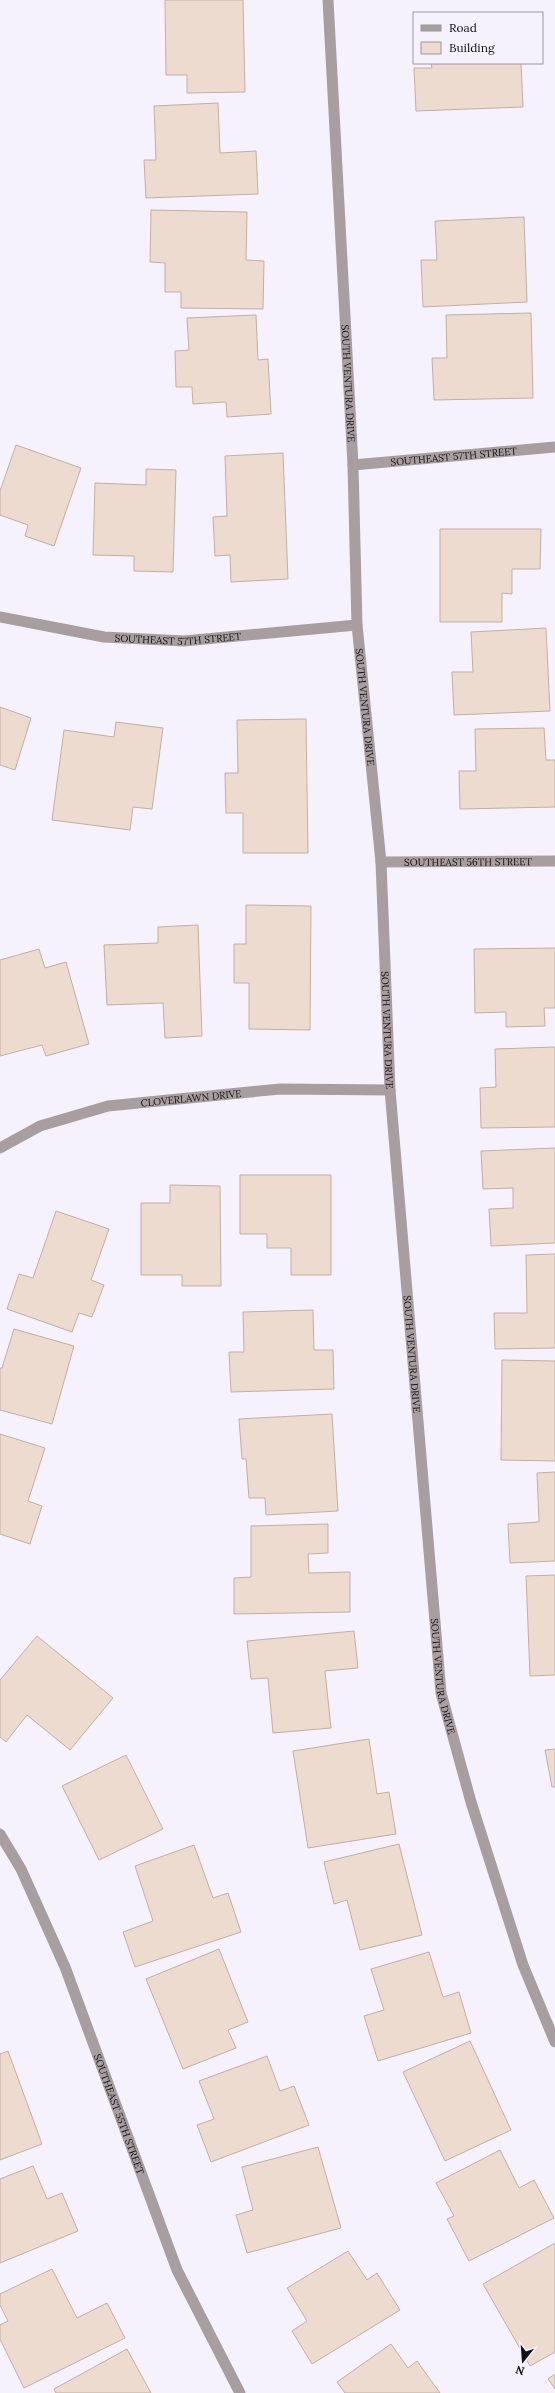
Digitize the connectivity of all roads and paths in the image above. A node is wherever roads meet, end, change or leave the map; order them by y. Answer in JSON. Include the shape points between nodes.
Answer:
{"nodes":[{"id":1,"x":328,"y":0,"type":"edge"},
{"id":2,"x":555,"y":447,"type":"edge"},
{"id":3,"x":353,"y":465,"type":"junction"},
{"id":4,"x":0,"y":617,"type":"edge"},
{"id":5,"x":357,"y":625,"type":"junction"},
{"id":6,"x":555,"y":861,"type":"edge"},
{"id":7,"x":381,"y":862,"type":"junction"},
{"id":8,"x":390,"y":1090,"type":"junction"},
{"id":9,"x":0,"y":1148,"type":"edge"},
{"id":10,"x":0,"y":1834,"type":"edge"},
{"id":11,"x":555,"y":2042,"type":"edge"},
{"id":12,"x":240,"y":2393,"type":"edge"}],
"edges":[{"from":1,"to":3,"type":"street","name":"SOUTH VENTURA DRIVE"},
{"from":2,"to":3,"type":"street","name":"SOUTHEAST 57TH STREET"},
{"from":3,"to":5,"type":"street","name":"SOUTH VENTURA DRIVE"},
{"from":4,"to":5,"type":"street","name":"SOUTHEAST 57TH STREET","via":[[104,637],[184,641]]},
{"from":5,"to":7,"type":"street","name":"SOUTH VENTURA DRIVE"},
{"from":6,"to":7,"type":"street","name":"SOUTHEAST 56TH STREET"},
{"from":7,"to":8,"type":"street","name":"SOUTH VENTURA DRIVE"},
{"from":8,"to":9,"type":"street","name":"CLOVERLAWN DRIVE","via":[[280,1089],[108,1106],[40,1126]]},
{"from":8,"to":11,"type":"street","name":"SOUTH VENTURA DRIVE","via":[[441,1693],[471,1802],[523,1965]]},
{"from":10,"to":12,"type":"street","name":"SOUTHEAST 55TH STREET","via":[[21,1869],[65,1968],[177,2270]]}]}
